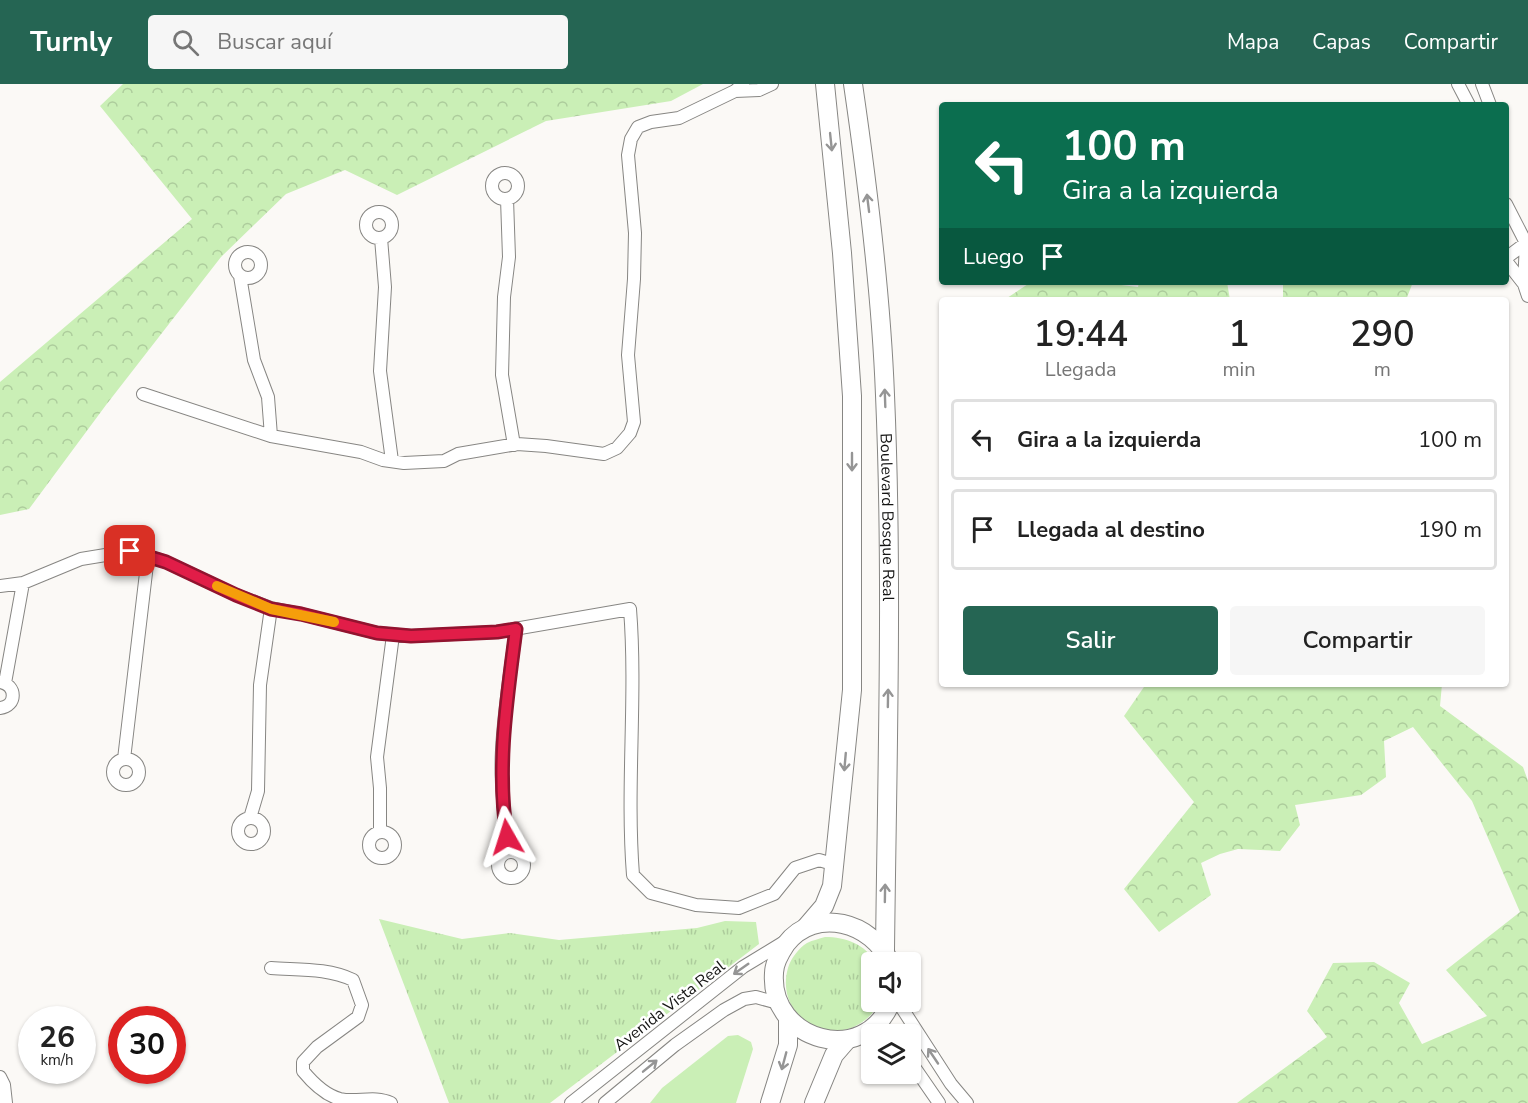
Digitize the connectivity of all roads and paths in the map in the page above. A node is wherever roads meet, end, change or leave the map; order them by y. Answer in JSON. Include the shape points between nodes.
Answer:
{"nodes":[{"id":1,"x":772,"y":84,"type":"edge"},
{"id":2,"x":825,"y":84,"type":"edge"},
{"id":3,"x":854,"y":84,"type":"edge"},
{"id":4,"x":1458,"y":84,"type":"edge"},
{"id":5,"x":1484,"y":85,"type":"edge"},
{"id":6,"x":739,"y":87,"type":"edge"},
{"id":7,"x":1467,"y":102,"type":"edge"},
{"id":8,"x":1490,"y":102,"type":"edge"},
{"id":9,"x":507,"y":199,"type":"dead end"},
{"id":10,"x":1509,"y":210,"type":"edge"},
{"id":11,"x":381,"y":238,"type":"dead end"},
{"id":12,"x":1527,"y":244,"type":"edge"},
{"id":13,"x":1509,"y":258,"type":"edge"},
{"id":14,"x":1509,"y":264,"type":"edge"},
{"id":15,"x":240,"y":276,"type":"dead end"},
{"id":16,"x":1526,"y":290,"type":"edge"},
{"id":17,"x":879,"y":314,"type":"junction"},
{"id":18,"x":848,"y":318,"type":"junction"},
{"id":19,"x":143,"y":394,"type":"dead end"},
{"id":20,"x":271,"y":436,"type":"junction"},
{"id":21,"x":514,"y":445,"type":"junction"},
{"id":22,"x":392,"y":461,"type":"junction"},
{"id":23,"x":148,"y":556,"type":"junction"},
{"id":24,"x":23,"y":583,"type":"junction"},
{"id":25,"x":0,"y":586,"type":"edge"},
{"id":26,"x":271,"y":609,"type":"junction"},
{"id":27,"x":516,"y":629,"type":"junction"},
{"id":28,"x":393,"y":635,"type":"junction"},
{"id":29,"x":2,"y":682,"type":"edge"},
{"id":30,"x":0,"y":708,"type":"edge"},
{"id":31,"x":124,"y":759,"type":"dead end"},
{"id":32,"x":250,"y":818,"type":"dead end"},
{"id":33,"x":380,"y":832,"type":"dead end"},
{"id":34,"x":509,"y":852,"type":"dead end"},
{"id":35,"x":836,"y":865,"type":"junction"},
{"id":36,"x":806,"y":927,"type":"junction"},
{"id":37,"x":791,"y":938,"type":"junction"},
{"id":38,"x":883,"y":952,"type":"edge"},
{"id":39,"x":887,"y":952,"type":"edge"},
{"id":40,"x":271,"y":968,"type":"dead end"},
{"id":41,"x":778,"y":1003,"type":"junction"},
{"id":42,"x":904,"y":1012,"type":"edge"},
{"id":43,"x":788,"y":1018,"type":"junction"},
{"id":44,"x":861,"y":1037,"type":"edge"},
{"id":45,"x":848,"y":1040,"type":"junction"},
{"id":46,"x":0,"y":1077,"type":"edge"},
{"id":47,"x":921,"y":1077,"type":"edge"},
{"id":48,"x":6,"y":1103,"type":"edge"},
{"id":49,"x":391,"y":1103,"type":"edge"},
{"id":50,"x":571,"y":1103,"type":"edge"},
{"id":51,"x":605,"y":1103,"type":"edge"},
{"id":52,"x":770,"y":1103,"type":"edge"},
{"id":53,"x":814,"y":1103,"type":"edge"},
{"id":54,"x":939,"y":1103,"type":"edge"},
{"id":55,"x":968,"y":1103,"type":"edge"}],
"edges":[{"from":1,"to":6,"type":"street","via":[[759,90]]},
{"from":2,"to":18,"type":"street","name":"Boulevard Bosque Real","one_way":true},
{"from":17,"to":3,"type":"street","name":"Boulevard Bosque Real","one_way":true},
{"from":4,"to":7,"type":"street"},
{"from":5,"to":8,"type":"street"},
{"from":6,"to":21,"type":"street","via":[[680,118],[638,127],[631,139],[628,155],[635,233],[628,355],[634,422],[630,433],[617,448],[604,454]]},
{"from":9,"to":21,"type":"street","via":[[509,257],[502,375]]},
{"from":10,"to":12,"type":"street"},
{"from":11,"to":22,"type":"street","via":[[384,287],[380,371]]},
{"from":12,"to":13,"type":"street"},
{"from":12,"to":16,"type":"street"},
{"from":14,"to":16,"type":"street"},
{"from":15,"to":20,"type":"street","via":[[254,360],[268,397]]},
{"from":17,"to":18,"type":"street"},
{"from":39,"to":17,"type":"street","name":"Boulevard Bosque Real","one_way":true,"via":[[890,544]]},
{"from":18,"to":35,"type":"street","name":"Boulevard Bosque Real","one_way":true,"via":[[852,396],[852,690]]},
{"from":19,"to":20,"type":"street"},
{"from":20,"to":22,"type":"street"},
{"from":21,"to":22,"type":"street","via":[[458,454],[444,461]]},
{"from":23,"to":24,"type":"street","via":[[130,551],[81,559]]},
{"from":23,"to":26,"type":"street"},
{"from":23,"to":31,"type":"street"},
{"from":24,"to":25,"type":"street"},
{"from":24,"to":29,"type":"street"},
{"from":26,"to":28,"type":"street"},
{"from":26,"to":32,"type":"street","via":[[260,685],[258,791]]},
{"from":27,"to":28,"type":"street"},
{"from":27,"to":34,"type":"street","via":[[502,752]]},
{"from":27,"to":35,"type":"street","via":[[630,609],[634,652],[630,842],[633,875],[651,893],[696,905],[739,908],[774,894],[795,868],[819,860]]},
{"from":28,"to":33,"type":"street","via":[[377,757]]},
{"from":29,"to":30,"type":"street","via":[[10,687],[13,699]]},
{"from":35,"to":36,"type":"street","name":"Boulevard Bosque Real","via":[[824,906]]},
{"from":36,"to":37,"type":"street"},
{"from":36,"to":38,"type":"street","via":[[838,922],[872,937]]},
{"from":37,"to":41,"type":"street","via":[[779,953],[773,972]]},
{"from":37,"to":50,"type":"street","name":"Avenida Vista Real","one_way":true,"via":[[743,967]]},
{"from":40,"to":49,"type":"street","via":[[324,971],[354,980],[362,1005],[358,1017],[317,1047],[303,1062],[303,1071],[314,1084],[340,1099],[382,1098]]},
{"from":41,"to":43,"type":"street"},
{"from":51,"to":41,"type":"street","one_way":true,"via":[[724,1010],[756,997]]},
{"from":55,"to":42,"type":"street","one_way":true},
{"from":43,"to":45,"type":"street","via":[[807,1033],[824,1039]]},
{"from":43,"to":52,"type":"street","one_way":true,"via":[[788,1045]]},
{"from":44,"to":45,"type":"street"},
{"from":45,"to":53,"type":"street","via":[[834,1055]]},
{"from":46,"to":48,"type":"street"},
{"from":47,"to":54,"type":"street"}]}
